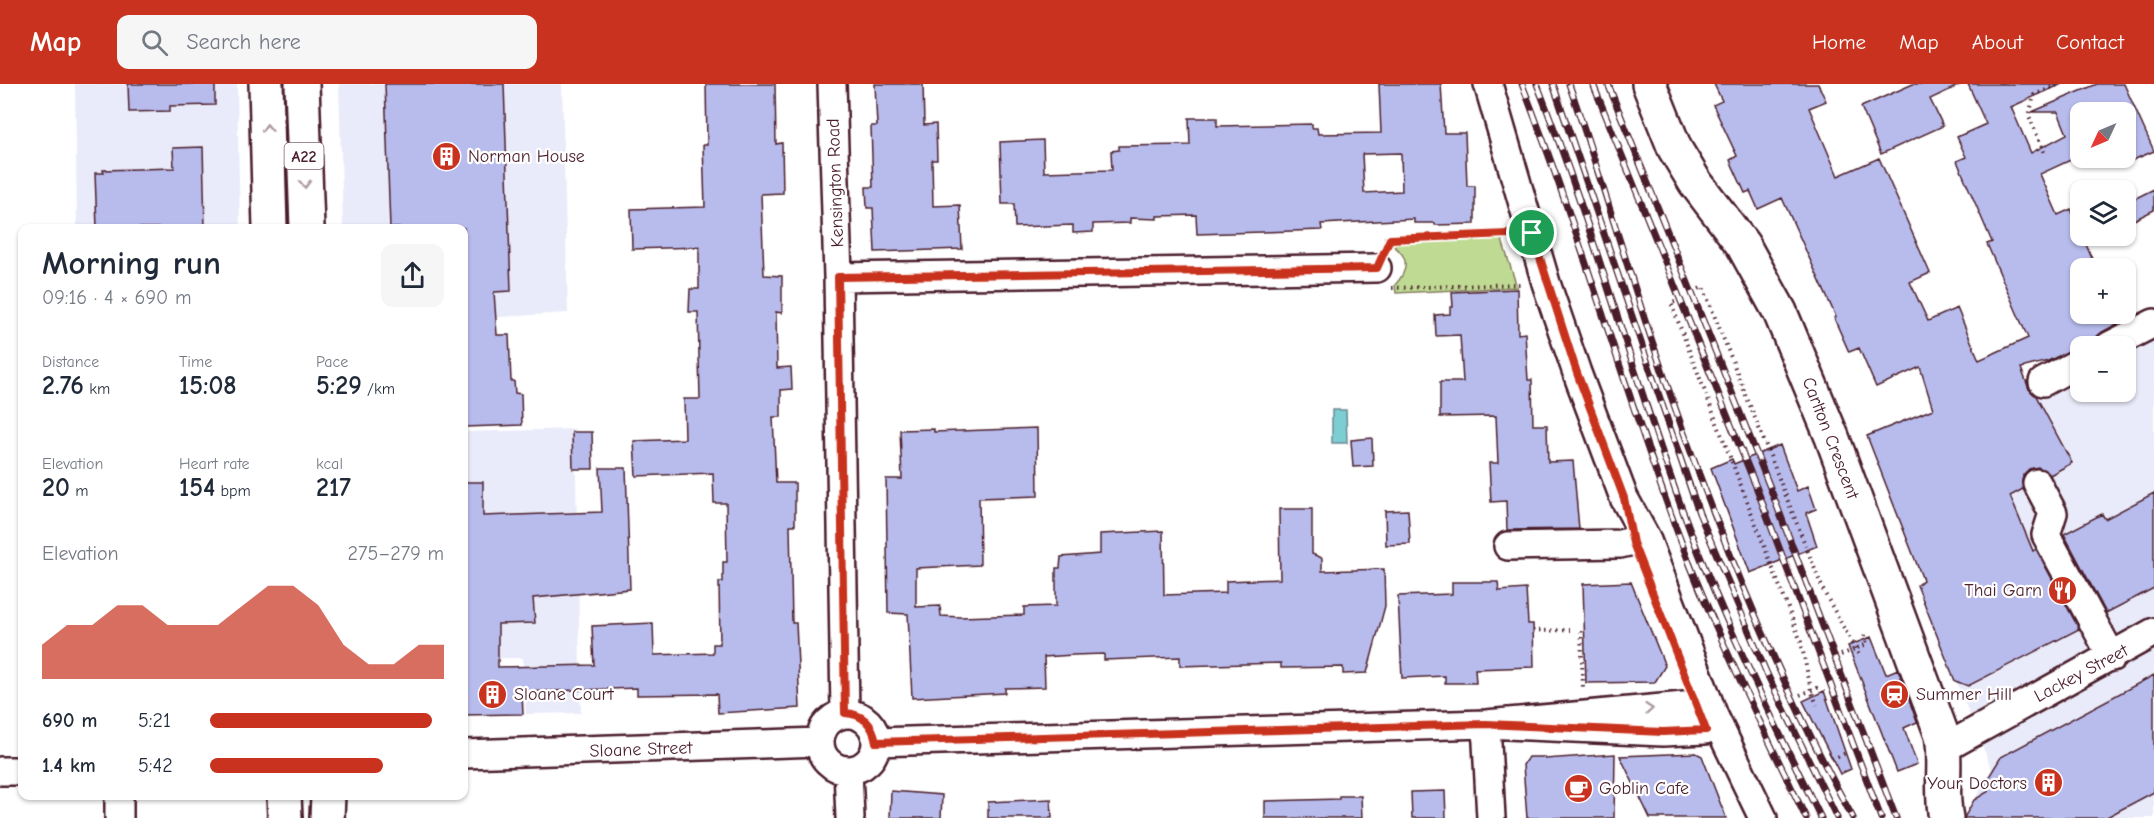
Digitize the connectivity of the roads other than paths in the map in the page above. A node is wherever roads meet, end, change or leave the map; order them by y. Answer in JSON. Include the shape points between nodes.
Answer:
{"nodes":[{"id":1,"x":266,"y":84,"type":"edge"},
{"id":2,"x":302,"y":84,"type":"edge"},
{"id":3,"x":831,"y":84,"type":"edge"},
{"id":4,"x":1488,"y":84,"type":"edge"},
{"id":5,"x":1649,"y":84,"type":"edge"},
{"id":6,"x":270,"y":224,"type":"edge"},
{"id":7,"x":307,"y":224,"type":"edge"},
{"id":8,"x":1377,"y":268,"type":"road end"},
{"id":9,"x":838,"y":277,"type":"junction"},
{"id":10,"x":2154,"y":322,"type":"edge"},
{"id":11,"x":2128,"y":336,"type":"edge"},
{"id":12,"x":2070,"y":367,"type":"edge"},
{"id":13,"x":2043,"y":382,"type":"dead end"},
{"id":14,"x":2037,"y":483,"type":"dead end"},
{"id":15,"x":1639,"y":540,"type":"junction"},
{"id":16,"x":1508,"y":546,"type":"dead end"},
{"id":17,"x":2153,"y":636,"type":"edge"},
{"id":18,"x":2112,"y":657,"type":"junction"},
{"id":19,"x":845,"y":713,"type":"junction"},
{"id":20,"x":1705,"y":717,"type":"junction"},
{"id":21,"x":1486,"y":724,"type":"junction"},
{"id":22,"x":819,"y":742,"type":"junction"},
{"id":23,"x":876,"y":742,"type":"junction"},
{"id":24,"x":1945,"y":748,"type":"junction"},
{"id":25,"x":468,"y":754,"type":"edge"},
{"id":26,"x":848,"y":770,"type":"junction"},
{"id":27,"x":0,"y":771,"type":"edge"},
{"id":28,"x":18,"y":771,"type":"edge"},
{"id":29,"x":119,"y":800,"type":"edge"},
{"id":30,"x":284,"y":800,"type":"edge"},
{"id":31,"x":328,"y":800,"type":"edge"},
{"id":32,"x":119,"y":818,"type":"edge"},
{"id":33,"x":285,"y":818,"type":"edge"},
{"id":34,"x":327,"y":818,"type":"edge"},
{"id":35,"x":850,"y":818,"type":"edge"},
{"id":36,"x":1491,"y":818,"type":"edge"},
{"id":37,"x":1744,"y":818,"type":"edge"},
{"id":38,"x":1763,"y":818,"type":"edge"},
{"id":39,"x":1946,"y":818,"type":"edge"}],
"edges":[{"from":6,"to":1,"type":"main road","number":"A22","one_way":true},
{"from":2,"to":7,"type":"main road","number":"A22","one_way":true},
{"from":3,"to":9,"type":"street","name":"Kensington Road"},
{"from":4,"to":15,"type":"street","via":[[1546,283]]},
{"from":5,"to":24,"type":"main road","name":"Carlton Crescent","via":[[1675,149],[1743,245],[1780,312],[1905,631]]},
{"from":8,"to":9,"type":"street"},
{"from":9,"to":19,"type":"street","name":"Kensington Road"},
{"from":10,"to":11,"type":"street"},
{"from":12,"to":13,"type":"street"},
{"from":14,"to":18,"type":"street","via":[[2053,513],[2046,535]]},
{"from":15,"to":16,"type":"street"},
{"from":15,"to":20,"type":"street"},
{"from":17,"to":18,"type":"street","name":"Lackey Street"},
{"from":18,"to":24,"type":"street","name":"Lackey Street"},
{"from":19,"to":22,"type":"street","via":[[823,726]]},
{"from":19,"to":23,"type":"street","via":[[863,718],[875,733]]},
{"from":20,"to":21,"type":"street","via":[[1663,732]]},
{"from":20,"to":37,"type":"street"},
{"from":20,"to":38,"type":"street"},
{"from":21,"to":23,"type":"street"},
{"from":21,"to":36,"type":"street"},
{"from":22,"to":25,"type":"street","name":"Sloane Street"},
{"from":22,"to":26,"type":"street","via":[[831,765]]},
{"from":23,"to":26,"type":"street","via":[[871,759]]},
{"from":24,"to":39,"type":"main road","name":"Carlton Crescent"},
{"from":26,"to":35,"type":"street"},
{"from":27,"to":28,"type":"street"},
{"from":29,"to":32,"type":"street"},
{"from":30,"to":33,"type":"main road"},
{"from":31,"to":34,"type":"main road"}]}
